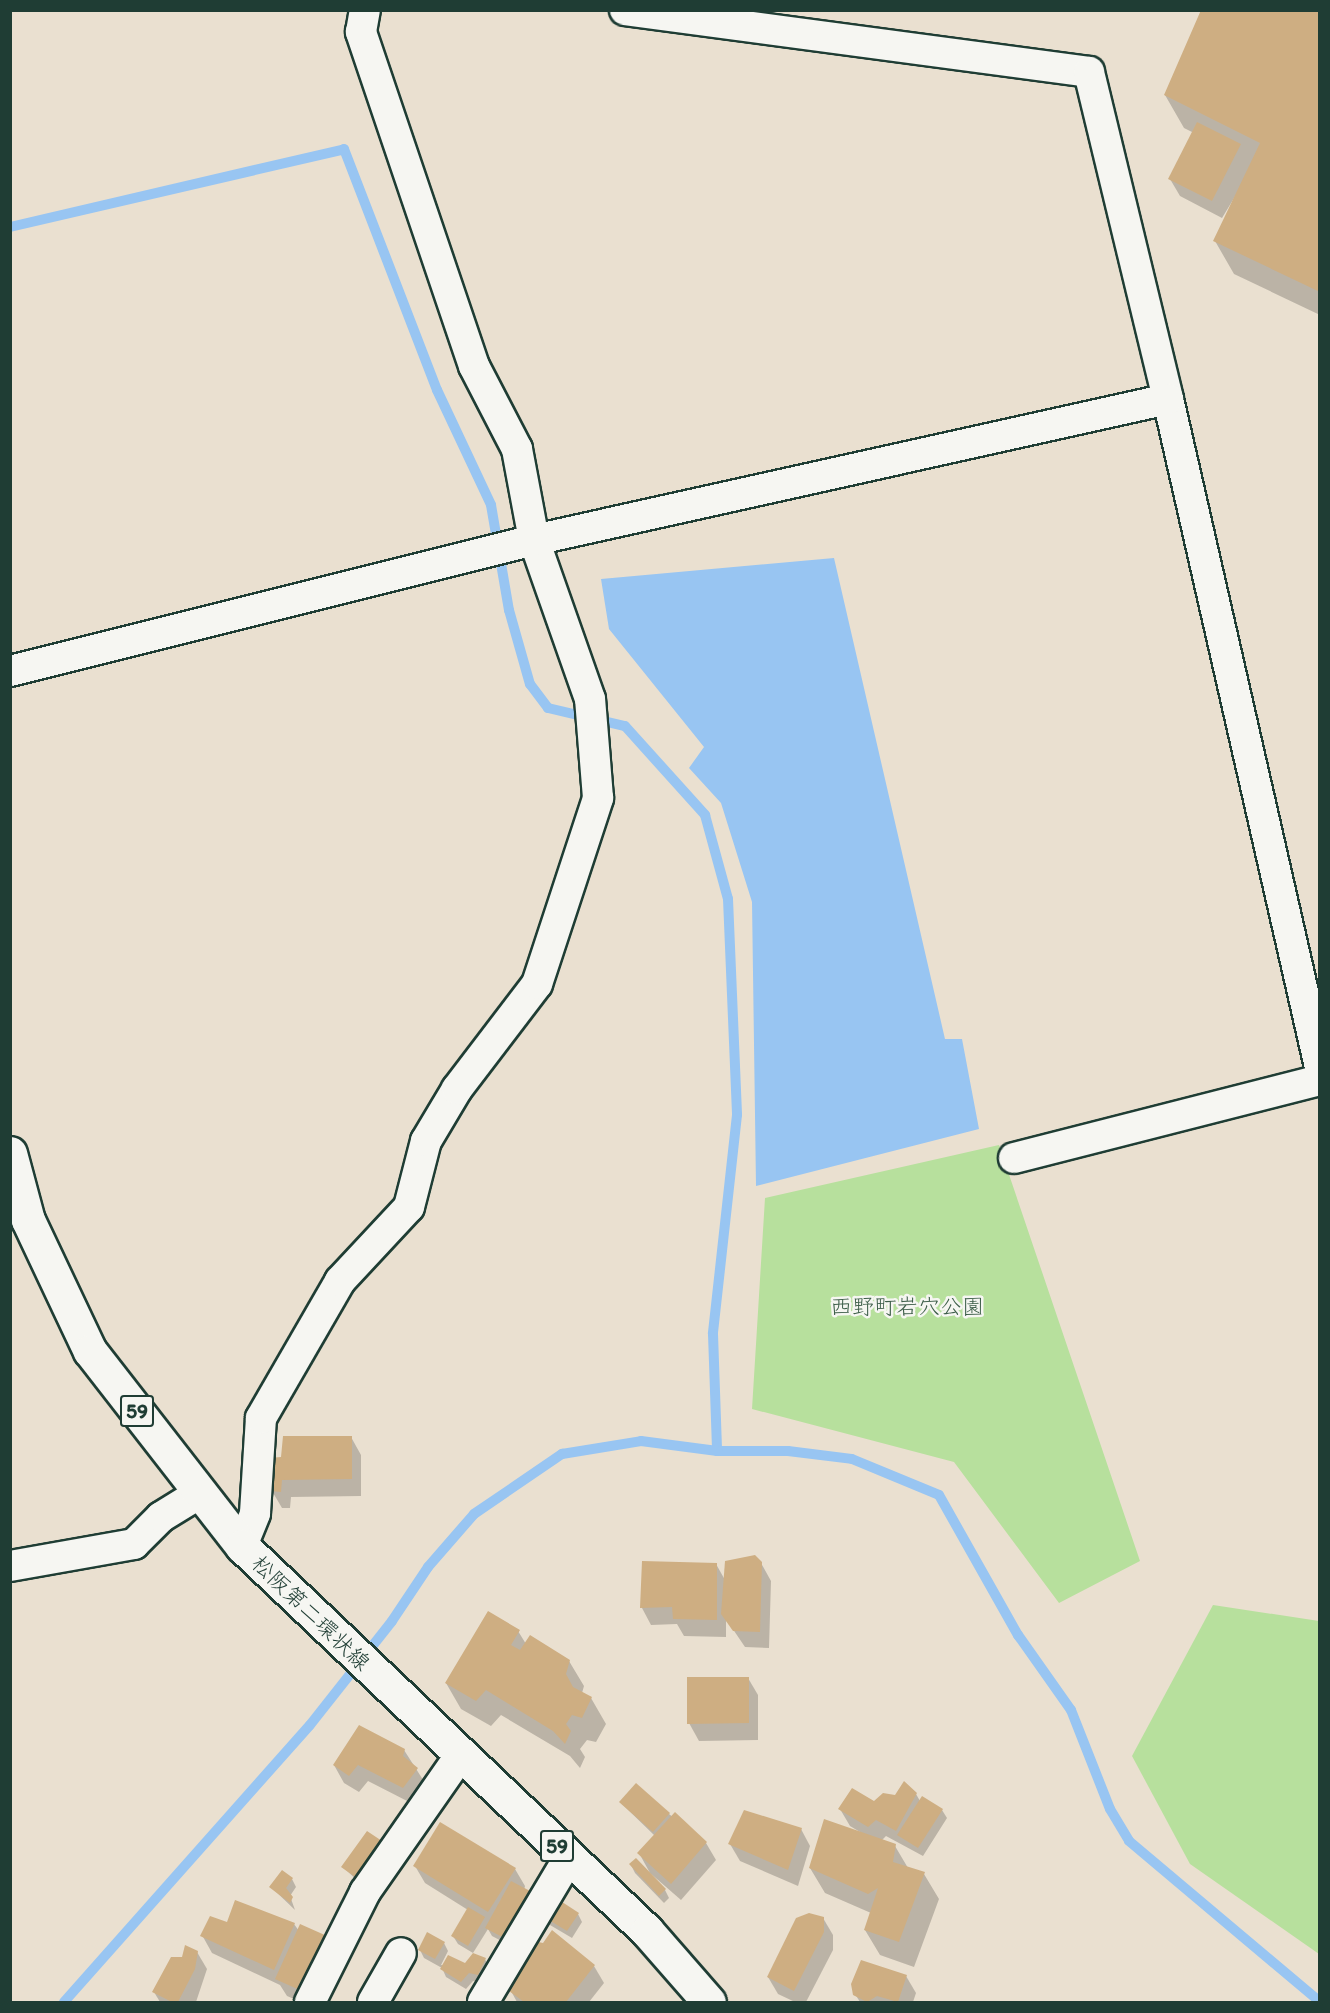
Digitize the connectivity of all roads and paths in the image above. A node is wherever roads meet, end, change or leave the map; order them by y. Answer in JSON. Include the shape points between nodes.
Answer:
{"nodes":[{"id":1,"x":365,"y":10,"type":"edge"},
{"id":2,"x":625,"y":10,"type":"edge"},
{"id":3,"x":1168,"y":399,"type":"junction"},
{"id":4,"x":534,"y":540,"type":"junction"},
{"id":5,"x":10,"y":671,"type":"edge"},
{"id":6,"x":1320,"y":1067,"type":"edge"},
{"id":7,"x":1320,"y":1080,"type":"edge"},
{"id":8,"x":10,"y":1153,"type":"edge"},
{"id":9,"x":1014,"y":1158,"type":"dead end"},
{"id":10,"x":200,"y":1493,"type":"junction"},
{"id":11,"x":242,"y":1546,"type":"junction"},
{"id":12,"x":10,"y":1566,"type":"edge"},
{"id":13,"x":460,"y":1756,"type":"junction"},
{"id":14,"x":569,"y":1858,"type":"junction"},
{"id":15,"x":401,"y":1953,"type":"dead end"},
{"id":16,"x":322,"y":1996,"type":"edge"},
{"id":17,"x":373,"y":2002,"type":"edge"},
{"id":18,"x":483,"y":2002,"type":"edge"},
{"id":19,"x":709,"y":2002,"type":"edge"}],
"edges":[{"from":1,"to":4,"type":"street","via":[[361,32],[474,366],[517,449]]},
{"from":2,"to":3,"type":"street","via":[[1089,72]]},
{"from":3,"to":4,"type":"street"},
{"from":3,"to":6,"type":"street"},
{"from":4,"to":5,"type":"street"},
{"from":4,"to":11,"type":"street","via":[[590,699],[598,798],[537,984],[457,1089],[426,1141],[409,1207],[340,1281],[261,1418],[255,1513]]},
{"from":7,"to":9,"type":"street"},
{"from":8,"to":10,"type":"main road","name":"松阪第二環状線","number":"59","via":[[28,1220],[90,1351]]},
{"from":10,"to":11,"type":"main road","name":"松阪第二環状線","number":"59"},
{"from":10,"to":12,"type":"street","via":[[161,1517],[134,1544]]},
{"from":11,"to":13,"type":"main road","name":"松阪第二環状線","number":"59"},
{"from":13,"to":14,"type":"main road","name":"松阪第二環状線","number":"59"},
{"from":13,"to":16,"type":"street","via":[[365,1892]]},
{"from":14,"to":18,"type":"street"},
{"from":14,"to":19,"type":"main road","name":"松阪第二環状線","number":"59","via":[[647,1931]]},
{"from":15,"to":17,"type":"street"}]}
